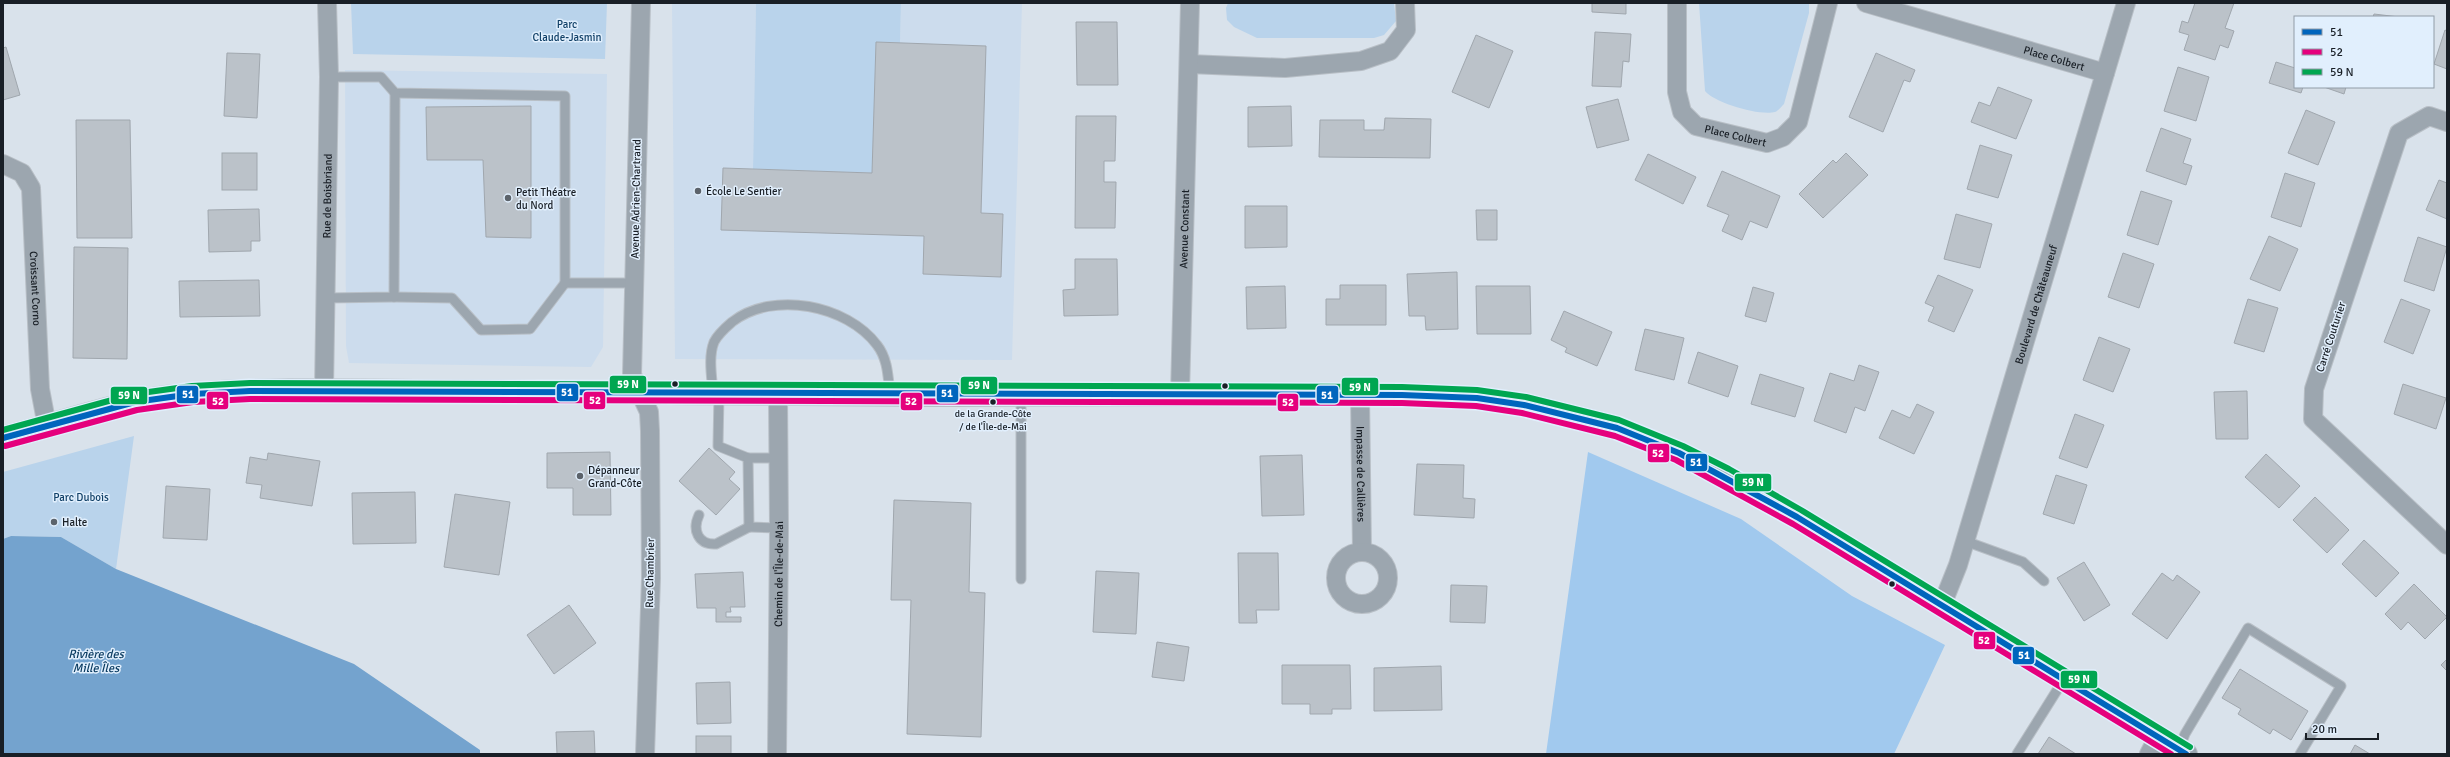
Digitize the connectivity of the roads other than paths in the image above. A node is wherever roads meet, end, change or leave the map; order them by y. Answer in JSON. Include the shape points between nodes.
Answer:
{"nodes":[{"id":1,"x":327,"y":3,"type":"edge"},
{"id":2,"x":641,"y":3,"type":"edge"},
{"id":3,"x":1190,"y":3,"type":"edge"},
{"id":4,"x":1405,"y":3,"type":"edge"},
{"id":5,"x":1677,"y":3,"type":"edge"},
{"id":6,"x":1828,"y":3,"type":"edge"},
{"id":7,"x":1866,"y":3,"type":"edge"},
{"id":8,"x":2126,"y":3,"type":"edge"},
{"id":9,"x":1189,"y":64,"type":"junction"},
{"id":10,"x":2105,"y":73,"type":"junction"},
{"id":11,"x":329,"y":77,"type":"junction"},
{"id":12,"x":395,"y":93,"type":"junction"},
{"id":13,"x":2447,"y":122,"type":"edge"},
{"id":14,"x":3,"y":164,"type":"edge"},
{"id":15,"x":565,"y":283,"type":"junction"},
{"id":16,"x":634,"y":283,"type":"junction"},
{"id":17,"x":394,"y":297,"type":"junction"},
{"id":18,"x":326,"y":298,"type":"junction"},
{"id":19,"x":324,"y":390,"type":"junction"},
{"id":20,"x":640,"y":393,"type":"junction"},
{"id":21,"x":716,"y":393,"type":"junction"},
{"id":22,"x":778,"y":394,"type":"junction"},
{"id":23,"x":890,"y":394,"type":"junction"},
{"id":24,"x":1180,"y":394,"type":"junction"},
{"id":25,"x":1021,"y":395,"type":"junction"},
{"id":26,"x":1360,"y":395,"type":"junction"},
{"id":27,"x":48,"y":426,"type":"junction"},
{"id":28,"x":3,"y":438,"type":"edge"},
{"id":29,"x":748,"y":458,"type":"junction"},
{"id":30,"x":778,"y":458,"type":"junction"},
{"id":31,"x":699,"y":515,"type":"dead end"},
{"id":32,"x":749,"y":527,"type":"junction"},
{"id":33,"x":779,"y":528,"type":"junction"},
{"id":34,"x":1965,"y":541,"type":"junction"},
{"id":35,"x":2447,"y":545,"type":"edge"},
{"id":36,"x":1362,"y":552,"type":"dead end"},
{"id":37,"x":1021,"y":579,"type":"dead end"},
{"id":38,"x":2044,"y":581,"type":"dead end"},
{"id":39,"x":1942,"y":605,"type":"junction"},
{"id":40,"x":2064,"y":679,"type":"junction"},
{"id":41,"x":2154,"y":745,"type":"edge"},
{"id":42,"x":2180,"y":752,"type":"edge"},
{"id":43,"x":645,"y":754,"type":"edge"},
{"id":44,"x":777,"y":754,"type":"edge"},
{"id":45,"x":2017,"y":754,"type":"edge"},
{"id":46,"x":2300,"y":754,"type":"edge"}],
"edges":[{"from":1,"to":11,"type":"street","name":"Rue de Boisbriand"},
{"from":2,"to":16,"type":"street","name":"Avenue Adrien-Chartrand"},
{"from":3,"to":9,"type":"street","name":"Avenue Constant"},
{"from":4,"to":9,"type":"street","via":[[1406,30],[1390,51],[1361,61],[1285,68]]},
{"from":5,"to":6,"type":"street","name":"Place Colbert","via":[[1677,92],[1682,112],[1696,126],[1767,143],[1783,137],[1798,122]]},
{"from":7,"to":10,"type":"street","name":"Place Colbert"},
{"from":8,"to":10,"type":"street","name":"Boulevard de Châteauneuf"},
{"from":9,"to":24,"type":"street","name":"Avenue Constant"},
{"from":10,"to":34,"type":"street","name":"Boulevard de Châteauneuf"},
{"from":11,"to":12,"type":"lane","via":[[381,77]]},
{"from":11,"to":18,"type":"street","name":"Rue de Boisbriand"},
{"from":12,"to":15,"type":"lane","via":[[564,96]]},
{"from":12,"to":17,"type":"lane"},
{"from":13,"to":35,"type":"street","name":"Carré Couturier","via":[[2429,116],[2399,133],[2314,389],[2313,419]]},
{"from":14,"to":27,"type":"street","name":"Croissant Corno","via":[[22,173],[31,188],[40,389]]},
{"from":15,"to":16,"type":"lane"},
{"from":15,"to":17,"type":"lane","via":[[530,328],[481,330],[452,298]]},
{"from":16,"to":20,"type":"street","name":"Avenue Adrien-Chartrand","via":[[632,375]]},
{"from":17,"to":18,"type":"lane"},
{"from":18,"to":19,"type":"street","name":"Rue de Boisbriand"},
{"from":19,"to":20,"type":"main road"},
{"from":19,"to":27,"type":"main road","via":[[229,391],[179,395],[134,402]]},
{"from":20,"to":21,"type":"main road"},
{"from":20,"to":43,"type":"street","name":"Rue Chambrier","via":[[649,412],[650,431],[650,578]]},
{"from":21,"to":22,"type":"main road"},
{"from":21,"to":23,"type":"lane","via":[[712,349],[718,335],[749,312],[783,305],[801,305],[842,317],[878,345],[884,358]]},
{"from":21,"to":29,"type":"lane","via":[[718,446]]},
{"from":22,"to":23,"type":"main road"},
{"from":22,"to":30,"type":"street","name":"Chemin de l'Île-de-Mai"},
{"from":23,"to":25,"type":"main road"},
{"from":24,"to":25,"type":"main road"},
{"from":24,"to":26,"type":"main road"},
{"from":25,"to":37,"type":"lane"},
{"from":26,"to":36,"type":"street","name":"Impasse de Callières"},
{"from":26,"to":39,"type":"main road","via":[[1457,397],[1501,401],[1617,428],[1679,453],[1725,476]]},
{"from":27,"to":28,"type":"main road"},
{"from":29,"to":30,"type":"lane"},
{"from":29,"to":32,"type":"lane"},
{"from":30,"to":33,"type":"street","name":"Chemin de l'Île-de-Mai"},
{"from":31,"to":32,"type":"lane","via":[[694,528],[696,534],[701,540],[711,544],[716,544]]},
{"from":32,"to":33,"type":"lane"},
{"from":33,"to":44,"type":"street","name":"Chemin de l'Île-de-Mai"},
{"from":34,"to":38,"type":"lane","via":[[2024,562]]},
{"from":34,"to":39,"type":"street","name":"Boulevard de Châteauneuf"},
{"from":39,"to":40,"type":"main road"},
{"from":40,"to":41,"type":"main road"},
{"from":40,"to":45,"type":"lane"},
{"from":41,"to":42,"type":"main road"},
{"from":42,"to":46,"type":"lane","via":[[2185,734],[2248,628],[2341,686]]}]}
